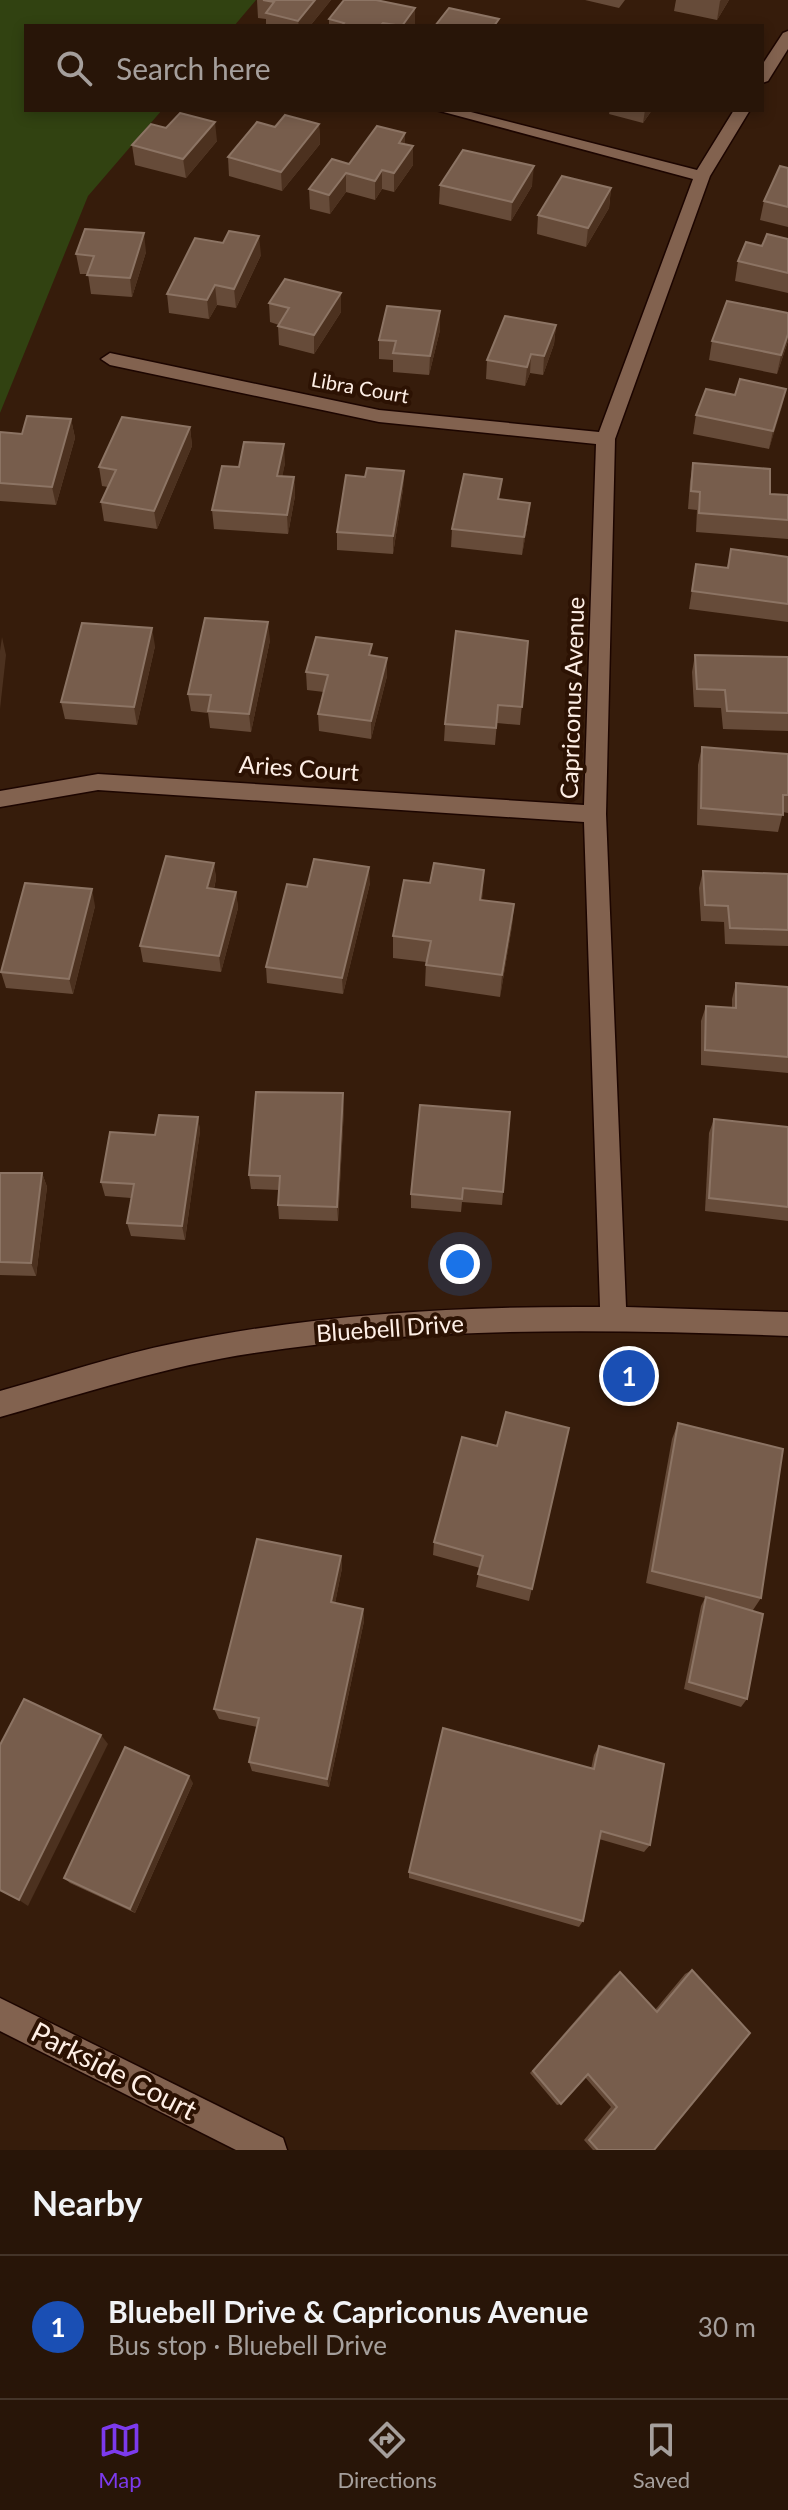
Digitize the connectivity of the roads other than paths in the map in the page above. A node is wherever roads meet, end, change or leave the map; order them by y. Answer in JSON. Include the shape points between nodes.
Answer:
{"nodes":[{"id":1,"x":788,"y":36,"type":"edge"},
{"id":2,"x":764,"y":75,"type":"edge"},
{"id":3,"x":452,"y":112,"type":"edge"},
{"id":4,"x":741,"y":112,"type":"edge"},
{"id":5,"x":702,"y":176,"type":"junction"},
{"id":6,"x":110,"y":359,"type":"dead end"},
{"id":7,"x":606,"y":439,"type":"junction"},
{"id":8,"x":0,"y":799,"type":"edge"},
{"id":9,"x":595,"y":814,"type":"junction"},
{"id":10,"x":613,"y":1316,"type":"junction"},
{"id":11,"x":788,"y":1324,"type":"edge"},
{"id":12,"x":0,"y":1404,"type":"edge"},
{"id":13,"x":0,"y":2014,"type":"edge"},
{"id":14,"x":271,"y":2150,"type":"edge"}],
"edges":[{"from":1,"to":2,"type":"street"},
{"from":3,"to":5,"type":"street"},
{"from":4,"to":5,"type":"street","name":"Capriconus Avenue"},
{"from":5,"to":7,"type":"street","name":"Capriconus Avenue"},
{"from":6,"to":7,"type":"street","name":"Libra Court","via":[[379,416]]},
{"from":7,"to":9,"type":"street","name":"Capriconus Avenue"},
{"from":8,"to":9,"type":"street","name":"Aries Court","via":[[98,782]]},
{"from":9,"to":10,"type":"street","name":"Capriconus Avenue"},
{"from":10,"to":11,"type":"street","name":"Bluebell Drive"},
{"from":10,"to":12,"type":"street","name":"Bluebell Drive","via":[[353,1328],[176,1355]]},
{"from":13,"to":14,"type":"street","name":"Parkside Court"}]}
